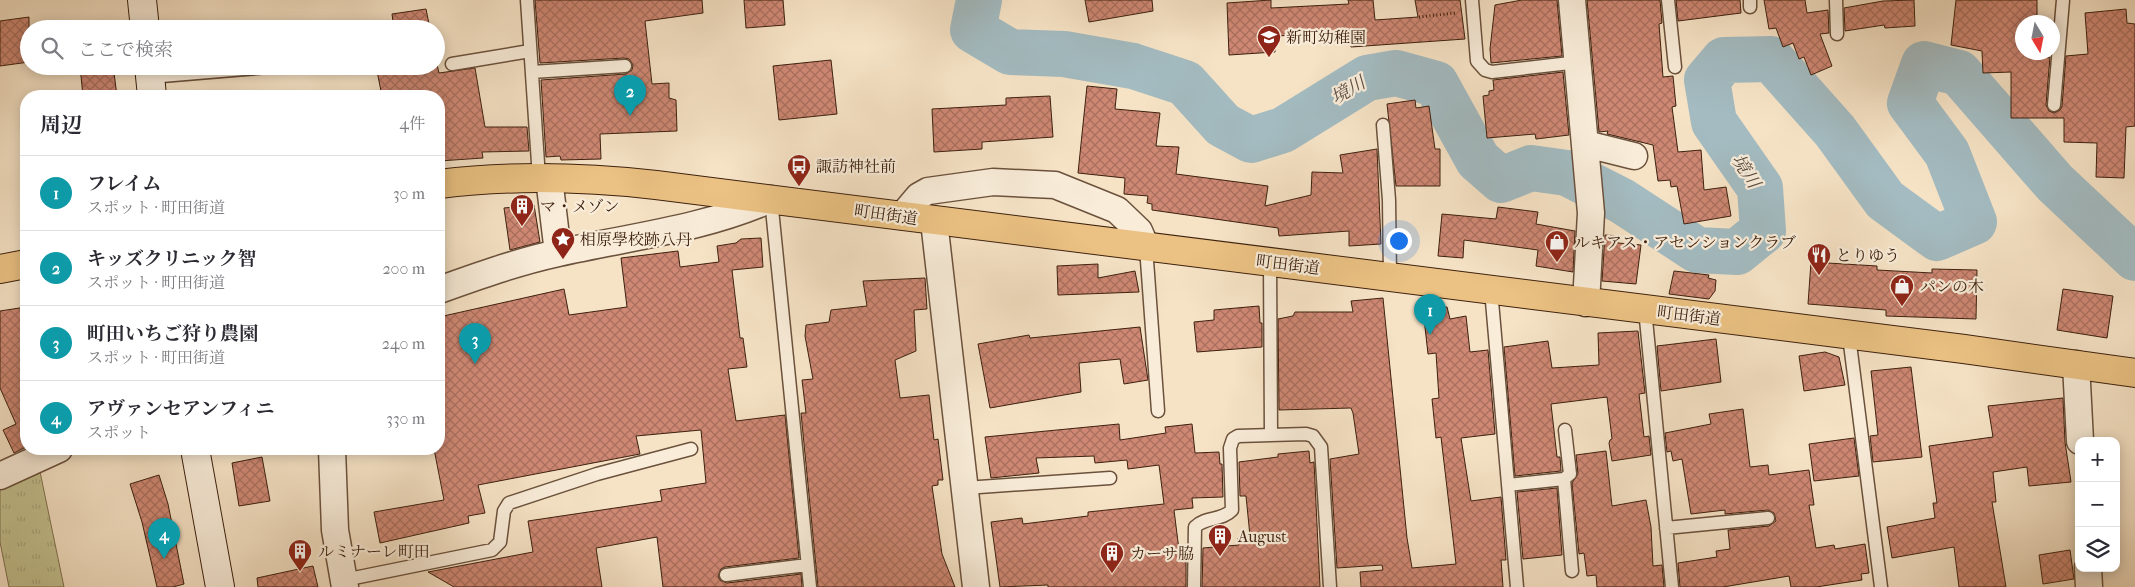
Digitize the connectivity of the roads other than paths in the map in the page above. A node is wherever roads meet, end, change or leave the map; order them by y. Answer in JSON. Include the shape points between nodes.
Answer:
{"nodes":[{"id":1,"x":142,"y":0,"type":"edge"},
{"id":2,"x":527,"y":0,"type":"edge"},
{"id":3,"x":1572,"y":0,"type":"edge"},
{"id":4,"x":1668,"y":0,"type":"edge"},
{"id":5,"x":1836,"y":0,"type":"edge"},
{"id":6,"x":2063,"y":0,"type":"edge"},
{"id":7,"x":1473,"y":6,"type":"edge"},
{"id":8,"x":144,"y":20,"type":"edge"},
{"id":9,"x":1837,"y":34,"type":"dead end"},
{"id":10,"x":530,"y":51,"type":"junction"},
{"id":11,"x":1579,"y":62,"type":"junction"},
{"id":12,"x":452,"y":64,"type":"dead end"},
{"id":13,"x":625,"y":66,"type":"dead end"},
{"id":14,"x":1675,"y":67,"type":"dead end"},
{"id":15,"x":532,"y":72,"type":"junction"},
{"id":16,"x":197,"y":75,"type":"edge"},
{"id":17,"x":151,"y":80,"type":"edge"},
{"id":18,"x":2054,"y":106,"type":"dead end"},
{"id":19,"x":1383,"y":126,"type":"dead end"},
{"id":20,"x":1587,"y":149,"type":"junction"},
{"id":21,"x":1634,"y":156,"type":"dead end"},
{"id":22,"x":544,"y":178,"type":"junction"},
{"id":23,"x":445,"y":184,"type":"edge"},
{"id":24,"x":771,"y":199,"type":"junction"},
{"id":25,"x":902,"y":216,"type":"junction"},
{"id":26,"x":934,"y":221,"type":"junction"},
{"id":27,"x":1146,"y":247,"type":"junction"},
{"id":28,"x":558,"y":253,"type":"junction"},
{"id":29,"x":1270,"y":262,"type":"junction"},
{"id":30,"x":20,"y":265,"type":"edge"},
{"id":31,"x":0,"y":269,"type":"edge"},
{"id":32,"x":1390,"y":277,"type":"junction"},
{"id":33,"x":445,"y":288,"type":"edge"},
{"id":34,"x":1491,"y":290,"type":"junction"},
{"id":35,"x":1586,"y":303,"type":"junction"},
{"id":36,"x":1645,"y":310,"type":"junction"},
{"id":37,"x":1849,"y":336,"type":"junction"},
{"id":38,"x":2076,"y":364,"type":"junction"},
{"id":39,"x":2135,"y":373,"type":"edge"},
{"id":40,"x":1158,"y":411,"type":"dead end"},
{"id":41,"x":1565,"y":430,"type":"dead end"},
{"id":42,"x":1271,"y":435,"type":"junction"},
{"id":43,"x":2080,"y":437,"type":"edge"},
{"id":44,"x":691,"y":449,"type":"dead end"},
{"id":45,"x":46,"y":455,"type":"edge"},
{"id":46,"x":196,"y":455,"type":"edge"},
{"id":47,"x":332,"y":455,"type":"edge"},
{"id":48,"x":0,"y":476,"type":"edge"},
{"id":49,"x":1110,"y":478,"type":"dead end"},
{"id":50,"x":1564,"y":479,"type":"junction"},
{"id":51,"x":1508,"y":485,"type":"junction"},
{"id":52,"x":965,"y":488,"type":"junction"},
{"id":53,"x":1768,"y":518,"type":"dead end"},
{"id":54,"x":1666,"y":528,"type":"junction"},
{"id":55,"x":807,"y":565,"type":"junction"},
{"id":56,"x":1572,"y":571,"type":"dead end"},
{"id":57,"x":2088,"y":572,"type":"edge"},
{"id":58,"x":726,"y":575,"type":"dead end"},
{"id":59,"x":344,"y":584,"type":"edge"},
{"id":60,"x":220,"y":587,"type":"edge"},
{"id":61,"x":810,"y":587,"type":"edge"},
{"id":62,"x":976,"y":587,"type":"edge"},
{"id":63,"x":1194,"y":587,"type":"edge"},
{"id":64,"x":1330,"y":587,"type":"edge"},
{"id":65,"x":1516,"y":587,"type":"edge"},
{"id":66,"x":1672,"y":587,"type":"edge"},
{"id":67,"x":1881,"y":587,"type":"edge"},
{"id":68,"x":2089,"y":587,"type":"edge"}],
"edges":[{"from":1,"to":8,"type":"street"},
{"from":2,"to":10,"type":"lane"},
{"from":3,"to":11,"type":"street"},
{"from":4,"to":14,"type":"lane"},
{"from":5,"to":9,"type":"lane"},
{"from":6,"to":18,"type":"lane"},
{"from":7,"to":11,"type":"lane","via":[[1477,61],[1485,70],[1492,72]]},
{"from":10,"to":12,"type":"lane"},
{"from":10,"to":15,"type":"lane"},
{"from":11,"to":20,"type":"street"},
{"from":13,"to":15,"type":"lane"},
{"from":15,"to":22,"type":"lane"},
{"from":16,"to":17,"type":"lane"},
{"from":19,"to":32,"type":"lane","via":[[1390,200]]},
{"from":20,"to":21,"type":"street"},
{"from":20,"to":35,"type":"street","via":[[1591,213]]},
{"from":22,"to":23,"type":"main road","name":"町田街道"},
{"from":22,"to":24,"type":"main road","name":"町田街道","via":[[608,180]]},
{"from":22,"to":28,"type":"street"},
{"from":24,"to":25,"type":"main road","name":"町田街道"},
{"from":24,"to":28,"type":"street","via":[[738,214],[704,223]]},
{"from":24,"to":55,"type":"lane"},
{"from":25,"to":26,"type":"main road","name":"町田街道"},
{"from":25,"to":27,"type":"street","via":[[919,196],[928,191],[993,182],[1055,186],[1117,210],[1139,231]]},
{"from":26,"to":27,"type":"main road","name":"町田街道"},
{"from":26,"to":52,"type":"street"},
{"from":27,"to":29,"type":"main road","name":"町田街道"},
{"from":27,"to":40,"type":"lane"},
{"from":28,"to":33,"type":"street","via":[[517,262]]},
{"from":29,"to":32,"type":"main road","name":"町田街道"},
{"from":29,"to":42,"type":"lane"},
{"from":30,"to":31,"type":"main road"},
{"from":32,"to":34,"type":"main road","name":"町田街道"},
{"from":34,"to":35,"type":"main road","name":"町田街道"},
{"from":34,"to":51,"type":"lane"},
{"from":35,"to":36,"type":"main road","name":"町田街道"},
{"from":36,"to":37,"type":"main road","name":"町田街道"},
{"from":36,"to":54,"type":"lane"},
{"from":37,"to":38,"type":"main road","name":"町田街道"},
{"from":37,"to":67,"type":"lane"},
{"from":38,"to":39,"type":"main road","name":"町田街道"},
{"from":38,"to":43,"type":"street"},
{"from":41,"to":50,"type":"lane","via":[[1570,474]]},
{"from":42,"to":63,"type":"lane","via":[[1238,436],[1230,443],[1232,510],[1223,517],[1203,520],[1195,526]]},
{"from":42,"to":64,"type":"lane","via":[[1306,434],[1313,436],[1321,447]]},
{"from":44,"to":59,"type":"lane","via":[[597,474],[509,503],[504,511],[500,542],[492,550]]},
{"from":45,"to":48,"type":"street"},
{"from":46,"to":60,"type":"street"},
{"from":47,"to":59,"type":"street","via":[[335,530]]},
{"from":49,"to":52,"type":"lane"},
{"from":50,"to":51,"type":"lane"},
{"from":50,"to":56,"type":"lane"},
{"from":51,"to":65,"type":"lane"},
{"from":52,"to":62,"type":"street"},
{"from":53,"to":54,"type":"lane"},
{"from":54,"to":66,"type":"lane"},
{"from":55,"to":58,"type":"lane"},
{"from":55,"to":61,"type":"lane"},
{"from":57,"to":68,"type":"street"}]}
